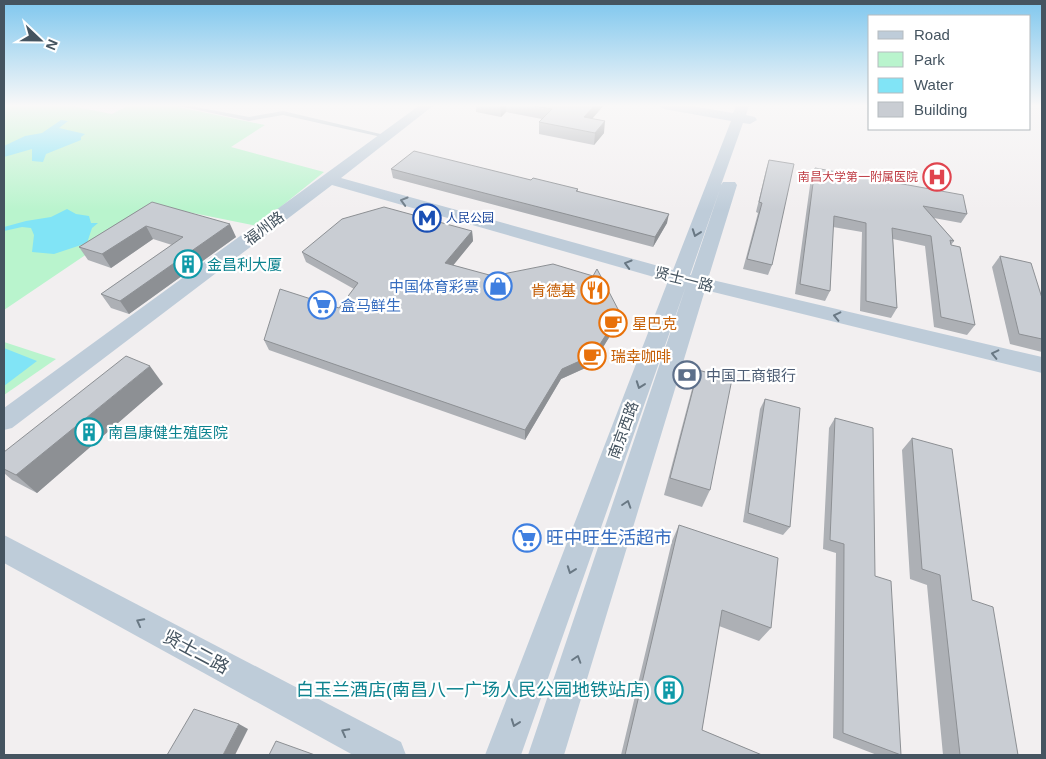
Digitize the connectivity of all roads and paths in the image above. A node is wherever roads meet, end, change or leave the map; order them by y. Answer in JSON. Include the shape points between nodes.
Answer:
{"nodes":[{"id":1,"x":380,"y":140,"type":"edge"},
{"id":2,"x":737,"y":140,"type":"edge"},
{"id":3,"x":329,"y":180,"type":"junction"},
{"id":4,"x":688,"y":281,"type":"junction"},
{"id":5,"x":1042,"y":365,"type":"edge"},
{"id":6,"x":4,"y":421,"type":"edge"},
{"id":7,"x":4,"y":548,"type":"edge"},
{"id":8,"x":388,"y":755,"type":"edge"},
{"id":9,"x":503,"y":755,"type":"edge"},
{"id":10,"x":546,"y":755,"type":"edge"}],
"edges":[{"from":1,"to":3,"type":"street","name":"福州路"},
{"from":2,"to":4,"type":"street","name":"南京西路"},
{"from":4,"to":3,"type":"street","name":"贤士一路","one_way":true},
{"from":3,"to":6,"type":"street","name":"福州路"},
{"from":5,"to":4,"type":"street","name":"贤士一路","one_way":true},
{"from":4,"to":9,"type":"street","name":"南京西路","one_way":true},
{"from":10,"to":4,"type":"street","name":"南京西路","one_way":true},
{"from":8,"to":7,"type":"street","name":"贤士二路","one_way":true}]}
